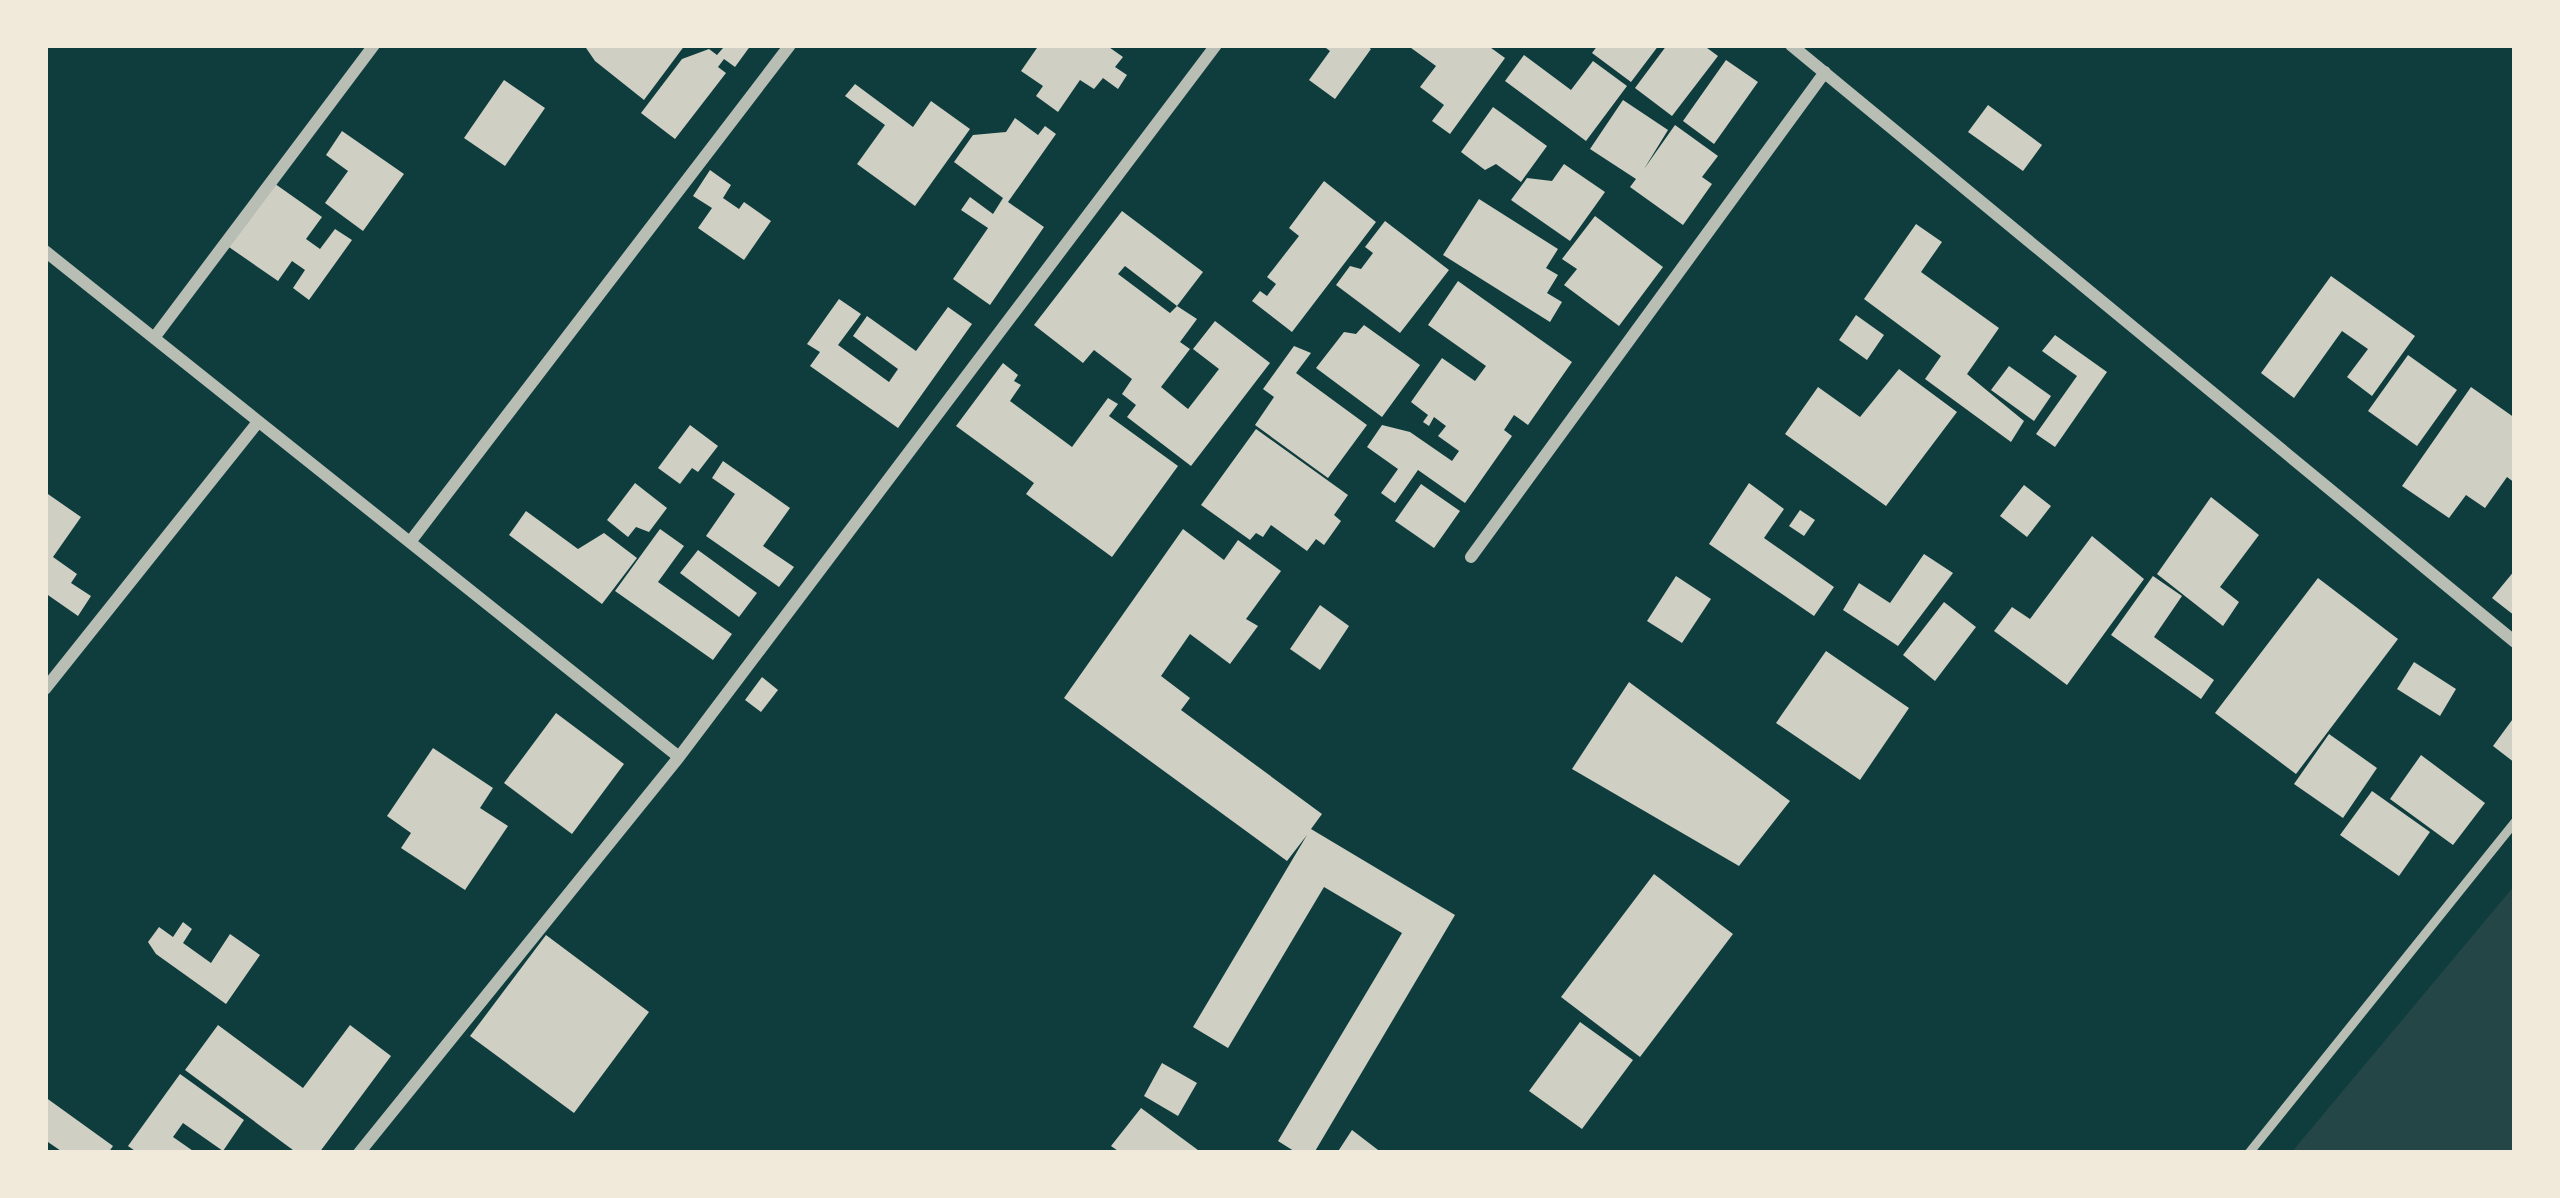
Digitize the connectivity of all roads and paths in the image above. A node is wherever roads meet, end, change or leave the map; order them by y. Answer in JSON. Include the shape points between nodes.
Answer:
{"nodes":[{"id":1,"x":374,"y":45,"type":"edge"},
{"id":2,"x":790,"y":45,"type":"edge"},
{"id":3,"x":1216,"y":45,"type":"edge"},
{"id":4,"x":1792,"y":45,"type":"edge"},
{"id":5,"x":1825,"y":72,"type":"junction"},
{"id":6,"x":45,"y":251,"type":"edge"},
{"id":7,"x":154,"y":338,"type":"junction"},
{"id":8,"x":258,"y":422,"type":"junction"},
{"id":9,"x":410,"y":542,"type":"junction"},
{"id":10,"x":1471,"y":557,"type":"dead end"},
{"id":11,"x":2515,"y":642,"type":"edge"},
{"id":12,"x":45,"y":689,"type":"edge"},
{"id":13,"x":679,"y":757,"type":"junction"},
{"id":14,"x":2515,"y":822,"type":"edge"},
{"id":15,"x":359,"y":1153,"type":"edge"},
{"id":16,"x":2249,"y":1153,"type":"edge"}],
"edges":[{"from":1,"to":7,"type":"street"},
{"from":2,"to":9,"type":"street"},
{"from":3,"to":13,"type":"street"},
{"from":4,"to":5,"type":"street"},
{"from":5,"to":10,"type":"street"},
{"from":5,"to":11,"type":"street"},
{"from":6,"to":7,"type":"street"},
{"from":7,"to":8,"type":"street"},
{"from":8,"to":9,"type":"street"},
{"from":8,"to":12,"type":"street"},
{"from":9,"to":13,"type":"street"},
{"from":13,"to":15,"type":"street"},
{"from":14,"to":16,"type":"lane"}]}
